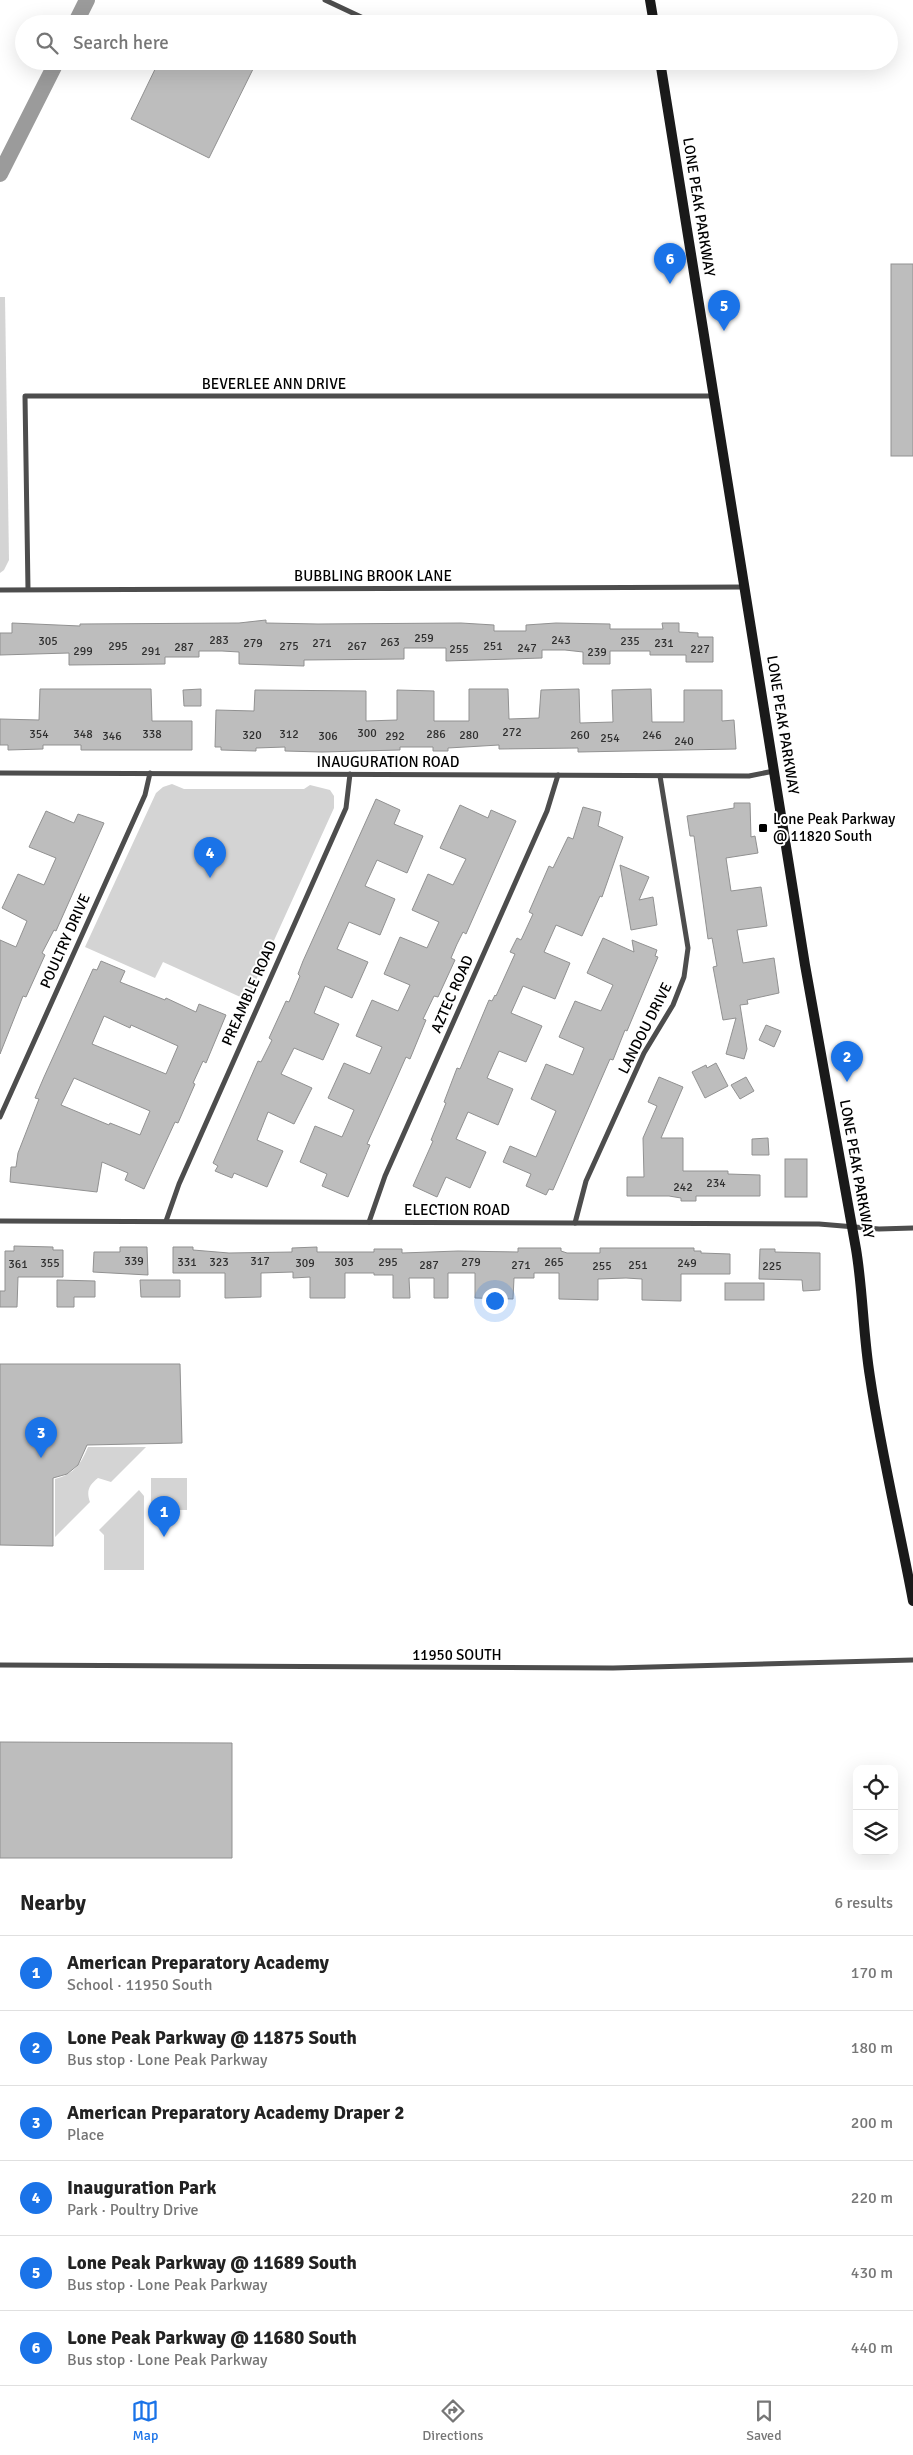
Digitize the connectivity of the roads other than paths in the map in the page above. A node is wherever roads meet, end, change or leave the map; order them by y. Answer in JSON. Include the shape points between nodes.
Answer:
{"nodes":[{"id":1,"x":325,"y":0,"type":"edge"},
{"id":2,"x":650,"y":0,"type":"edge"},
{"id":3,"x":357,"y":15,"type":"edge"},
{"id":4,"x":651,"y":15,"type":"edge"},
{"id":5,"x":662,"y":70,"type":"edge"},
{"id":6,"x":716,"y":396,"type":"junction"},
{"id":7,"x":746,"y":587,"type":"junction"},
{"id":8,"x":0,"y":590,"type":"edge"},
{"id":9,"x":28,"y":590,"type":"junction"},
{"id":10,"x":775,"y":771,"type":"junction"},
{"id":11,"x":0,"y":773,"type":"edge"},
{"id":12,"x":150,"y":773,"type":"junction"},
{"id":13,"x":350,"y":774,"type":"junction"},
{"id":14,"x":558,"y":775,"type":"junction"},
{"id":15,"x":660,"y":776,"type":"junction"},
{"id":16,"x":0,"y":1117,"type":"edge"},
{"id":17,"x":0,"y":1221,"type":"edge"},
{"id":18,"x":166,"y":1222,"type":"junction"},
{"id":19,"x":369,"y":1222,"type":"junction"},
{"id":20,"x":574,"y":1223,"type":"junction"},
{"id":21,"x":852,"y":1226,"type":"junction"},
{"id":22,"x":913,"y":1228,"type":"edge"},
{"id":23,"x":913,"y":1601,"type":"edge"},
{"id":24,"x":913,"y":1660,"type":"edge"},
{"id":25,"x":0,"y":1665,"type":"edge"}],
"edges":[{"from":1,"to":3,"type":"street"},
{"from":2,"to":4,"type":"main road"},
{"from":5,"to":6,"type":"main road","name":"LONE PEAK PARKWAY"},
{"from":6,"to":7,"type":"main road","name":"LONE PEAK PARKWAY"},
{"from":6,"to":9,"type":"street","name":"BEVERLEE ANN DRIVE","via":[[25,396]]},
{"from":7,"to":9,"type":"street","name":"BUBBLING BROOK LANE"},
{"from":7,"to":10,"type":"main road","name":"LONE PEAK PARKWAY"},
{"from":8,"to":9,"type":"street","name":"BUBBLING BROOK LANE"},
{"from":10,"to":15,"type":"street","name":"INAUGURATION ROAD","via":[[749,776]]},
{"from":10,"to":21,"type":"main road","name":"LONE PEAK PARKWAY","via":[[805,965]]},
{"from":11,"to":12,"type":"street","name":"INAUGURATION ROAD"},
{"from":12,"to":13,"type":"street","name":"INAUGURATION ROAD"},
{"from":12,"to":16,"type":"street","name":"POULTRY DRIVE","via":[[145,794]]},
{"from":13,"to":14,"type":"street","name":"INAUGURATION ROAD"},
{"from":13,"to":18,"type":"street","name":"PREAMBLE ROAD","via":[[346,808],[178,1184]]},
{"from":14,"to":15,"type":"street","name":"INAUGURATION ROAD"},
{"from":14,"to":19,"type":"street","name":"AZTEC ROAD","via":[[547,811],[385,1176]]},
{"from":15,"to":20,"type":"street","name":"LANDOU DRIVE","via":[[688,948],[684,977],[673,1005],[644,1053],[586,1181]]},
{"from":17,"to":18,"type":"street","name":"ELECTION ROAD"},
{"from":18,"to":19,"type":"street","name":"ELECTION ROAD"},
{"from":19,"to":20,"type":"street","name":"ELECTION ROAD"},
{"from":20,"to":21,"type":"street","name":"ELECTION ROAD"},
{"from":21,"to":22,"type":"street","name":"ELECTION ROAD"},
{"from":21,"to":23,"type":"main road","name":"LONE PEAK PARKWAY","via":[[870,1379]]},
{"from":24,"to":25,"type":"street","name":"11950 SOUTH","via":[[613,1668]]}]}
